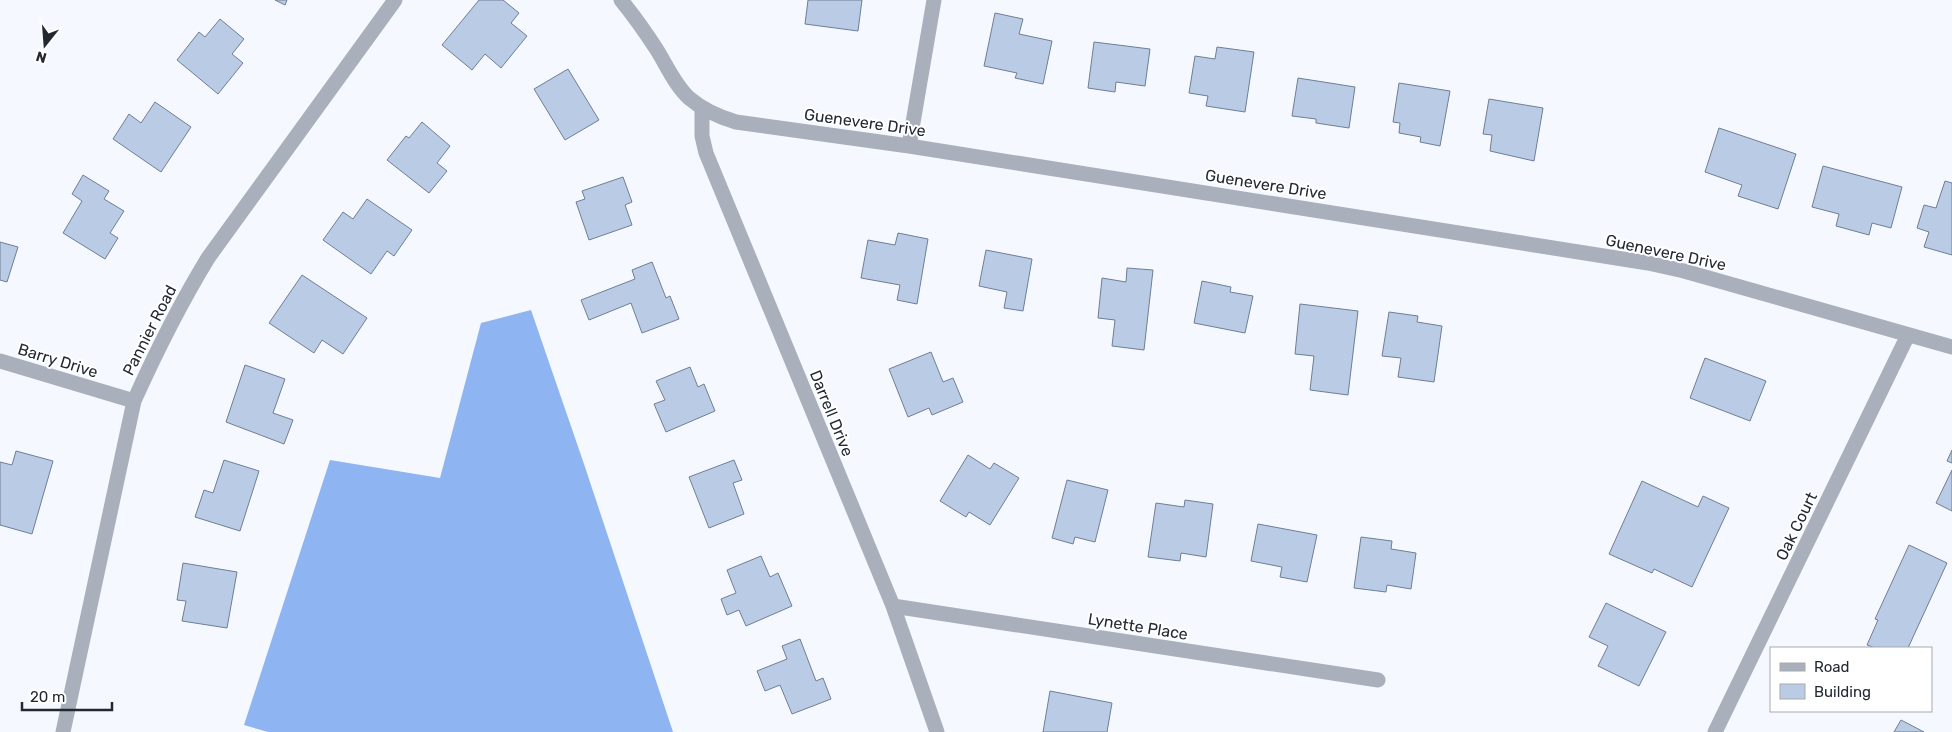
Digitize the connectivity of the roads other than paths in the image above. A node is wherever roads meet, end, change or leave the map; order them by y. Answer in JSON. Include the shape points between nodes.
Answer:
{"nodes":[{"id":1,"x":395,"y":0,"type":"edge"},
{"id":2,"x":621,"y":0,"type":"edge"},
{"id":3,"x":934,"y":0,"type":"edge"},
{"id":4,"x":702,"y":108,"type":"junction"},
{"id":5,"x":909,"y":146,"type":"junction"},
{"id":6,"x":1908,"y":335,"type":"junction"},
{"id":7,"x":1952,"y":347,"type":"edge"},
{"id":8,"x":0,"y":361,"type":"edge"},
{"id":9,"x":134,"y":401,"type":"junction"},
{"id":10,"x":893,"y":606,"type":"junction"},
{"id":11,"x":1378,"y":680,"type":"dead end"},
{"id":12,"x":63,"y":732,"type":"edge"},
{"id":13,"x":937,"y":732,"type":"edge"},
{"id":14,"x":1715,"y":732,"type":"edge"}],
"edges":[{"from":1,"to":9,"type":"street","name":"Pannier Road","via":[[208,258],[168,328]]},
{"from":2,"to":4,"type":"street","name":"Guenevere Drive","via":[[676,82]]},
{"from":3,"to":5,"type":"street"},
{"from":4,"to":5,"type":"street","name":"Guenevere Drive","via":[[736,122]]},
{"from":4,"to":10,"type":"street","name":"Darrell Drive","via":[[702,136],[706,152]]},
{"from":5,"to":6,"type":"street","name":"Guenevere Drive","via":[[1648,263]]},
{"from":6,"to":7,"type":"street","name":"Guenevere Drive"},
{"from":6,"to":14,"type":"street","name":"Oak Court"},
{"from":8,"to":9,"type":"street","name":"Barry Drive"},
{"from":9,"to":12,"type":"street","name":"Pannier Road"},
{"from":10,"to":11,"type":"street","name":"Lynette Place"},
{"from":10,"to":13,"type":"street","name":"Darrell Drive"}]}
